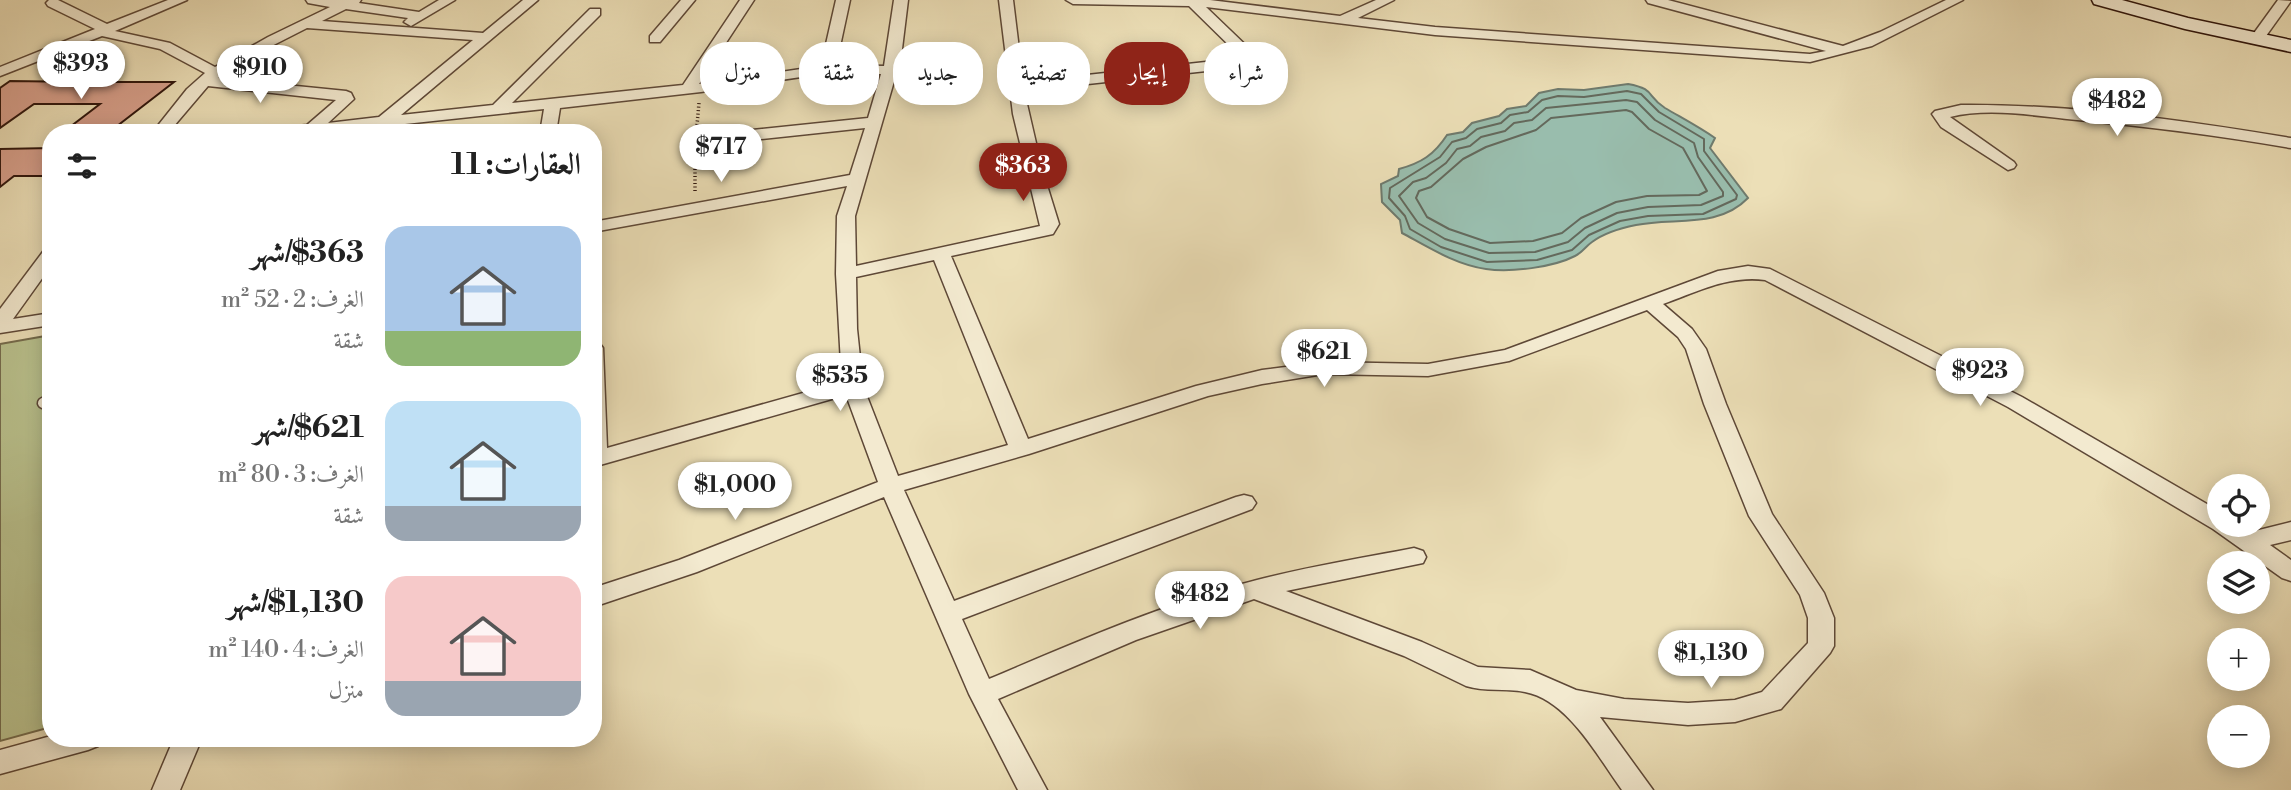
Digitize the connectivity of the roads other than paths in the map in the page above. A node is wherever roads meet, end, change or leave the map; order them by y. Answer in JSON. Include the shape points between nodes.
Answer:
{"nodes":[{"id":1,"x":177,"y":0,"type":"edge"},
{"id":2,"x":313,"y":0,"type":"edge"},
{"id":3,"x":448,"y":0,"type":"edge"},
{"id":4,"x":531,"y":0,"type":"edge"},
{"id":5,"x":688,"y":0,"type":"edge"},
{"id":6,"x":747,"y":0,"type":"edge"},
{"id":7,"x":843,"y":0,"type":"edge"},
{"id":8,"x":901,"y":0,"type":"edge"},
{"id":9,"x":1006,"y":0,"type":"edge"},
{"id":10,"x":1073,"y":0,"type":"edge"},
{"id":11,"x":1956,"y":0,"type":"edge"},
{"id":12,"x":2101,"y":0,"type":"edge"},
{"id":13,"x":2285,"y":0,"type":"edge"},
{"id":14,"x":1191,"y":1,"type":"edge"},
{"id":15,"x":1377,"y":1,"type":"edge"},
{"id":16,"x":1660,"y":1,"type":"edge"},
{"id":17,"x":53,"y":3,"type":"dead end"},
{"id":18,"x":348,"y":3,"type":"edge"},
{"id":19,"x":595,"y":12,"type":"dead end"},
{"id":20,"x":421,"y":16,"type":"junction"},
{"id":21,"x":1339,"y":21,"type":"junction"},
{"id":22,"x":306,"y":24,"type":"junction"},
{"id":23,"x":104,"y":31,"type":"junction"},
{"id":24,"x":396,"y":31,"type":"junction"},
{"id":25,"x":485,"y":37,"type":"junction"},
{"id":26,"x":654,"y":39,"type":"dead end"},
{"id":27,"x":2256,"y":40,"type":"junction"},
{"id":28,"x":834,"y":42,"type":"edge"},
{"id":29,"x":1008,"y":42,"type":"edge"},
{"id":30,"x":2291,"y":46,"type":"edge"},
{"id":31,"x":1844,"y":51,"type":"junction"},
{"id":32,"x":879,"y":70,"type":"edge"},
{"id":33,"x":890,"y":70,"type":"junction"},
{"id":34,"x":0,"y":72,"type":"edge"},
{"id":35,"x":799,"y":73,"type":"edge"},
{"id":36,"x":210,"y":77,"type":"junction"},
{"id":37,"x":1090,"y":79,"type":"edge"},
{"id":38,"x":688,"y":89,"type":"junction"},
{"id":39,"x":553,"y":104,"type":"junction"},
{"id":40,"x":1019,"y":105,"type":"edge"},
{"id":41,"x":497,"y":110,"type":"junction"},
{"id":42,"x":383,"y":122,"type":"junction"},
{"id":43,"x":874,"y":122,"type":"junction"},
{"id":44,"x":167,"y":124,"type":"edge"},
{"id":45,"x":318,"y":124,"type":"edge"},
{"id":46,"x":363,"y":124,"type":"edge"},
{"id":47,"x":414,"y":124,"type":"edge"},
{"id":48,"x":434,"y":124,"type":"edge"},
{"id":49,"x":550,"y":124,"type":"edge"},
{"id":50,"x":695,"y":141,"type":"dead end"},
{"id":51,"x":2291,"y":143,"type":"edge"},
{"id":52,"x":2008,"y":165,"type":"dead end"},
{"id":53,"x":855,"y":179,"type":"junction"},
{"id":54,"x":602,"y":225,"type":"edge"},
{"id":55,"x":940,"y":252,"type":"junction"},
{"id":56,"x":42,"y":266,"type":"edge"},
{"id":57,"x":845,"y":274,"type":"junction"},
{"id":58,"x":1650,"y":303,"type":"junction"},
{"id":59,"x":42,"y":320,"type":"edge"},
{"id":60,"x":0,"y":325,"type":"edge"},
{"id":61,"x":853,"y":386,"type":"junction"},
{"id":62,"x":1021,"y":449,"type":"junction"},
{"id":63,"x":602,"y":457,"type":"edge"},
{"id":64,"x":891,"y":486,"type":"junction"},
{"id":65,"x":1244,"y":503,"type":"dead end"},
{"id":66,"x":2207,"y":516,"type":"edge"},
{"id":67,"x":2291,"y":531,"type":"edge"},
{"id":68,"x":2240,"y":537,"type":"edge"},
{"id":69,"x":2248,"y":542,"type":"junction"},
{"id":70,"x":1414,"y":558,"type":"dead end"},
{"id":71,"x":2291,"y":572,"type":"edge"},
{"id":72,"x":1255,"y":590,"type":"junction"},
{"id":73,"x":602,"y":595,"type":"edge"},
{"id":74,"x":947,"y":614,"type":"junction"},
{"id":75,"x":982,"y":694,"type":"junction"},
{"id":76,"x":1572,"y":701,"type":"junction"},
{"id":77,"x":55,"y":747,"type":"edge"},
{"id":78,"x":184,"y":747,"type":"edge"},
{"id":79,"x":0,"y":762,"type":"edge"},
{"id":80,"x":166,"y":790,"type":"edge"},
{"id":81,"x":1033,"y":790,"type":"edge"},
{"id":82,"x":1639,"y":790,"type":"edge"}],
"edges":[{"from":1,"to":23,"type":"street"},
{"from":2,"to":18,"type":"street"},
{"from":3,"to":20,"type":"street"},
{"from":4,"to":25,"type":"street"},
{"from":5,"to":26,"type":"street"},
{"from":6,"to":38,"type":"street"},
{"from":7,"to":28,"type":"street"},
{"from":8,"to":33,"type":"street"},
{"from":9,"to":29,"type":"street"},
{"from":10,"to":14,"type":"street"},
{"from":11,"to":31,"type":"street"},
{"from":12,"to":27,"type":"street"},
{"from":13,"to":27,"type":"street"},
{"from":14,"to":21,"type":"street"},
{"from":14,"to":37,"type":"street","via":[[1250,57],[1247,62]]},
{"from":15,"to":21,"type":"street"},
{"from":16,"to":31,"type":"street"},
{"from":17,"to":23,"type":"street"},
{"from":18,"to":20,"type":"street"},
{"from":18,"to":22,"type":"street"},
{"from":19,"to":41,"type":"street"},
{"from":20,"to":24,"type":"street"},
{"from":21,"to":31,"type":"street","via":[[1784,57],[1811,58]]},
{"from":22,"to":24,"type":"street"},
{"from":22,"to":36,"type":"street"},
{"from":23,"to":34,"type":"street"},
{"from":23,"to":36,"type":"street","via":[[165,46]]},
{"from":24,"to":25,"type":"street"},
{"from":25,"to":42,"type":"street"},
{"from":27,"to":30,"type":"street"},
{"from":32,"to":33,"type":"street"},
{"from":33,"to":43,"type":"street"},
{"from":35,"to":38,"type":"street"},
{"from":36,"to":44,"type":"street"},
{"from":36,"to":45,"type":"street","via":[[346,96]]},
{"from":38,"to":39,"type":"street"},
{"from":39,"to":41,"type":"street"},
{"from":39,"to":49,"type":"street"},
{"from":40,"to":55,"type":"street","via":[[1032,170],[1050,224],[1040,233]]},
{"from":41,"to":48,"type":"street"},
{"from":42,"to":46,"type":"street"},
{"from":42,"to":47,"type":"street"},
{"from":43,"to":50,"type":"street"},
{"from":43,"to":53,"type":"street"},
{"from":51,"to":52,"type":"street","via":[[2189,126],[2031,112],[1954,110],[1940,114],[1947,124]]},
{"from":53,"to":54,"type":"street"},
{"from":53,"to":57,"type":"street","via":[[846,216]]},
{"from":55,"to":57,"type":"street"},
{"from":55,"to":62,"type":"street"},
{"from":56,"to":60,"type":"street"},
{"from":57,"to":61,"type":"street"},
{"from":58,"to":62,"type":"street","via":[[1509,355],[1428,370],[1336,368],[1262,377]]},
{"from":58,"to":66,"type":"street","via":[[1725,275],[1770,275],[2015,402]]},
{"from":58,"to":76,"type":"street","via":[[1685,332],[1696,349],[1761,516],[1812,593],[1821,618],[1821,646],[1771,701],[1735,711],[1688,714]]},
{"from":59,"to":60,"type":"street"},
{"from":61,"to":63,"type":"street"},
{"from":61,"to":64,"type":"street"},
{"from":62,"to":64,"type":"street"},
{"from":64,"to":73,"type":"street"},
{"from":64,"to":74,"type":"street"},
{"from":65,"to":74,"type":"street"},
{"from":67,"to":69,"type":"street"},
{"from":68,"to":69,"type":"street"},
{"from":69,"to":71,"type":"street"},
{"from":70,"to":72,"type":"street"},
{"from":72,"to":75,"type":"street","via":[[1139,628]]},
{"from":72,"to":76,"type":"street","via":[[1413,649],[1475,678],[1530,681]]},
{"from":74,"to":75,"type":"street"},
{"from":75,"to":81,"type":"street"},
{"from":76,"to":82,"type":"street"},
{"from":77,"to":79,"type":"street"},
{"from":78,"to":80,"type":"street"}]}
